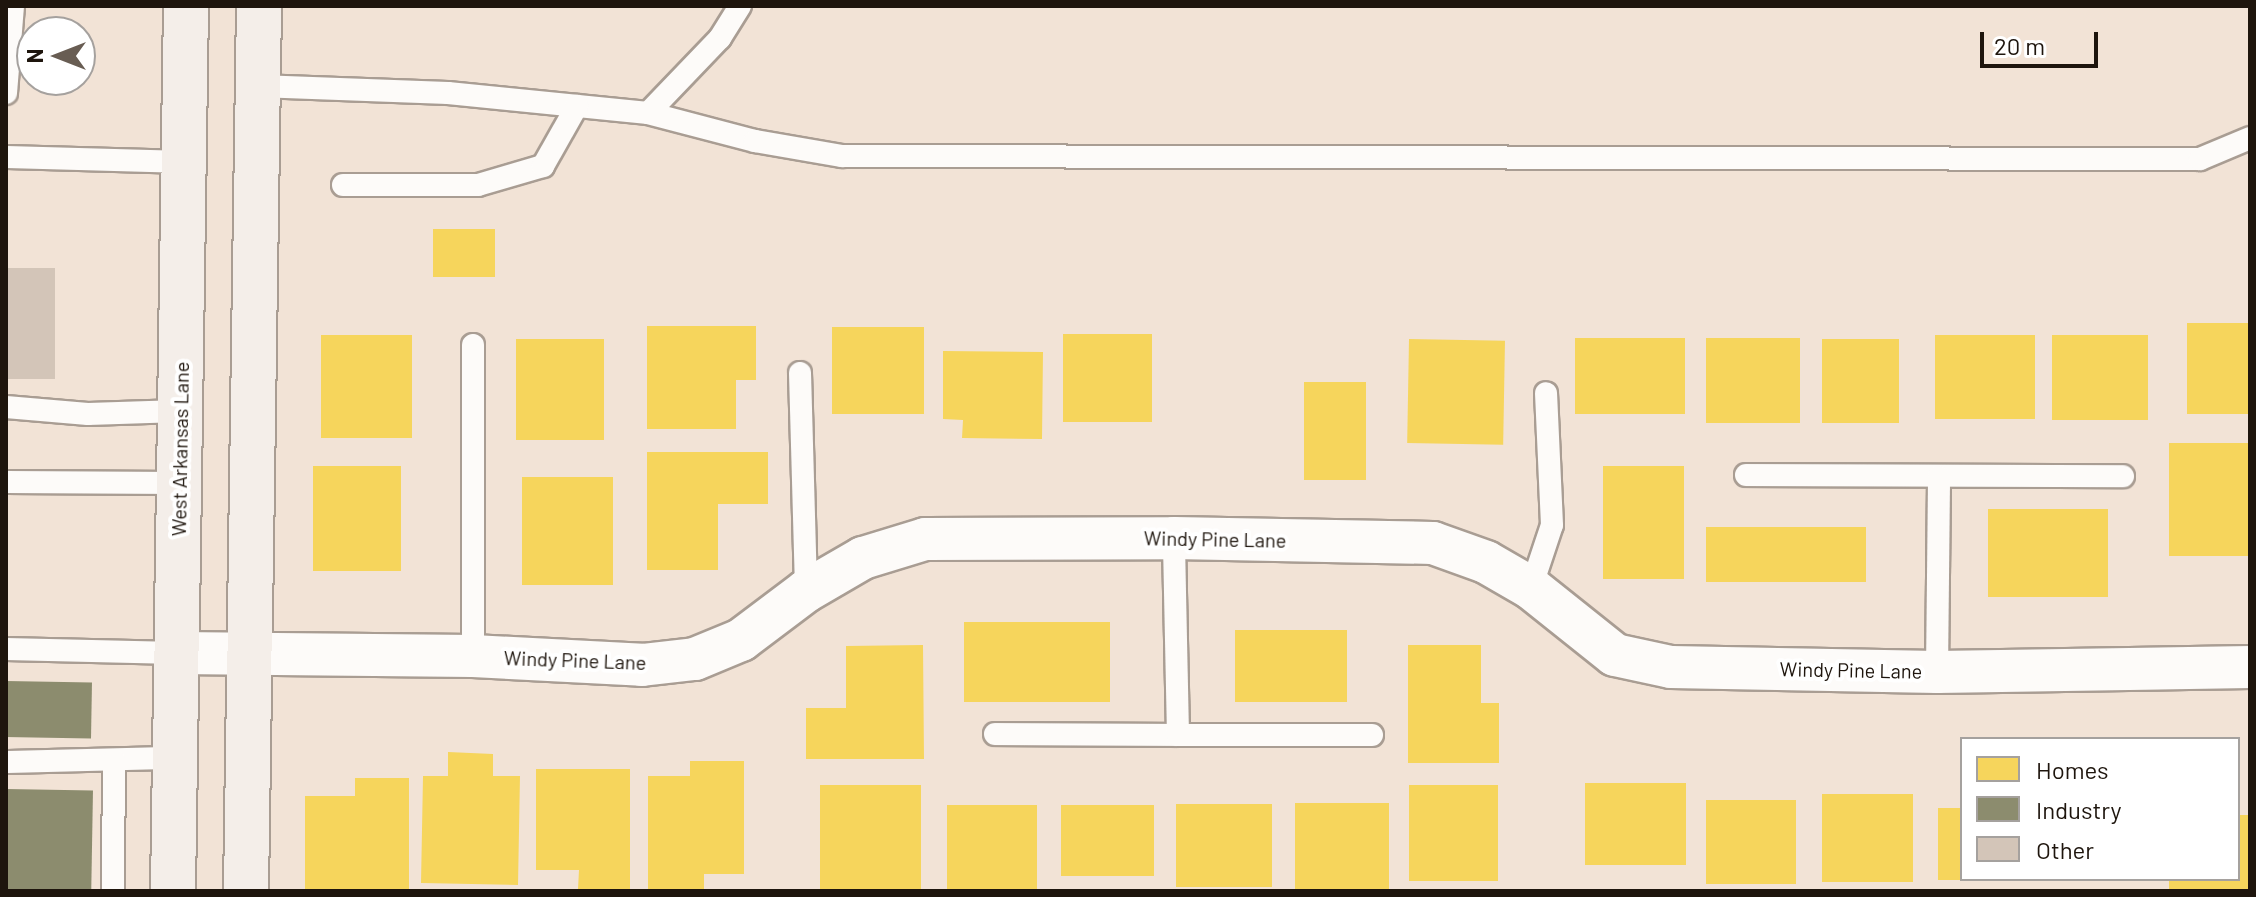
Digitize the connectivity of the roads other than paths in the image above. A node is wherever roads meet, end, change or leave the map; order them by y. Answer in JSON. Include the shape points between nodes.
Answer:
{"nodes":[{"id":1,"x":13,"y":6,"type":"edge"},
{"id":2,"x":186,"y":6,"type":"edge"},
{"id":3,"x":259,"y":6,"type":"edge"},
{"id":4,"x":740,"y":6,"type":"edge"},
{"id":5,"x":258,"y":86,"type":"junction"},
{"id":6,"x":6,"y":93,"type":"edge"},
{"id":7,"x":577,"y":106,"type":"junction"},
{"id":8,"x":648,"y":113,"type":"junction"},
{"id":9,"x":2250,"y":138,"type":"edge"},
{"id":10,"x":6,"y":157,"type":"edge"},
{"id":11,"x":184,"y":162,"type":"junction"},
{"id":12,"x":343,"y":185,"type":"dead end"},
{"id":13,"x":473,"y":345,"type":"dead end"},
{"id":14,"x":800,"y":373,"type":"dead end"},
{"id":15,"x":1546,"y":393,"type":"dead end"},
{"id":16,"x":6,"y":407,"type":"edge"},
{"id":17,"x":180,"y":411,"type":"junction"},
{"id":18,"x":1746,"y":475,"type":"dead end"},
{"id":19,"x":2123,"y":476,"type":"dead end"},
{"id":20,"x":1939,"y":477,"type":"junction"},
{"id":21,"x":6,"y":482,"type":"edge"},
{"id":22,"x":179,"y":483,"type":"junction"},
{"id":23,"x":1174,"y":538,"type":"junction"},
{"id":24,"x":1531,"y":588,"type":"junction"},
{"id":25,"x":806,"y":591,"type":"junction"},
{"id":26,"x":6,"y":649,"type":"edge"},
{"id":27,"x":177,"y":653,"type":"junction"},
{"id":28,"x":249,"y":653,"type":"junction"},
{"id":29,"x":473,"y":656,"type":"junction"},
{"id":30,"x":2250,"y":667,"type":"edge"},
{"id":31,"x":1937,"y":672,"type":"junction"},
{"id":32,"x":995,"y":734,"type":"dead end"},
{"id":33,"x":1178,"y":735,"type":"junction"},
{"id":34,"x":1372,"y":735,"type":"dead end"},
{"id":35,"x":175,"y":758,"type":"junction"},
{"id":36,"x":114,"y":760,"type":"junction"},
{"id":37,"x":6,"y":762,"type":"edge"},
{"id":38,"x":113,"y":891,"type":"edge"},
{"id":39,"x":173,"y":891,"type":"edge"},
{"id":40,"x":246,"y":891,"type":"edge"}],
"edges":[{"from":1,"to":6,"type":"lane"},
{"from":2,"to":11,"type":"main road","name":"West Arkansas Lane"},
{"from":3,"to":5,"type":"main road"},
{"from":4,"to":8,"type":"lane","via":[[720,38]]},
{"from":5,"to":7,"type":"lane","via":[[448,93]]},
{"from":5,"to":28,"type":"main road"},
{"from":7,"to":8,"type":"lane"},
{"from":7,"to":12,"type":"lane","via":[[543,166],[478,185]]},
{"from":8,"to":9,"type":"lane","via":[[755,141],[842,156],[2200,159]]},
{"from":10,"to":11,"type":"lane"},
{"from":11,"to":17,"type":"main road","name":"West Arkansas Lane"},
{"from":13,"to":29,"type":"lane"},
{"from":14,"to":25,"type":"lane"},
{"from":15,"to":24,"type":"lane","via":[[1552,525]]},
{"from":16,"to":17,"type":"lane","via":[[88,414]]},
{"from":17,"to":22,"type":"main road","name":"West Arkansas Lane"},
{"from":18,"to":20,"type":"lane"},
{"from":19,"to":20,"type":"lane"},
{"from":20,"to":31,"type":"lane"},
{"from":21,"to":22,"type":"lane"},
{"from":22,"to":27,"type":"main road","name":"West Arkansas Lane"},
{"from":23,"to":24,"type":"street","name":"Windy Pine Lane","via":[[1433,543],[1486,562]]},
{"from":23,"to":25,"type":"street","name":"Windy Pine Lane","via":[[925,539],[863,558]]},
{"from":23,"to":33,"type":"lane"},
{"from":24,"to":31,"type":"street","name":"Windy Pine Lane","via":[[1615,655],[1671,667]]},
{"from":25,"to":29,"type":"street","name":"Windy Pine Lane","via":[[741,640],[695,659],[642,665]]},
{"from":26,"to":27,"type":"lane"},
{"from":27,"to":28,"type":"street","name":"Windy Pine Lane"},
{"from":27,"to":35,"type":"main road","name":"West Arkansas Lane"},
{"from":28,"to":29,"type":"street","name":"Windy Pine Lane"},
{"from":28,"to":40,"type":"main road"},
{"from":30,"to":31,"type":"street","name":"Windy Pine Lane"},
{"from":32,"to":33,"type":"lane"},
{"from":33,"to":34,"type":"lane"},
{"from":35,"to":36,"type":"lane"},
{"from":35,"to":39,"type":"main road","name":"West Arkansas Lane"},
{"from":36,"to":37,"type":"lane"},
{"from":36,"to":38,"type":"lane"}]}
